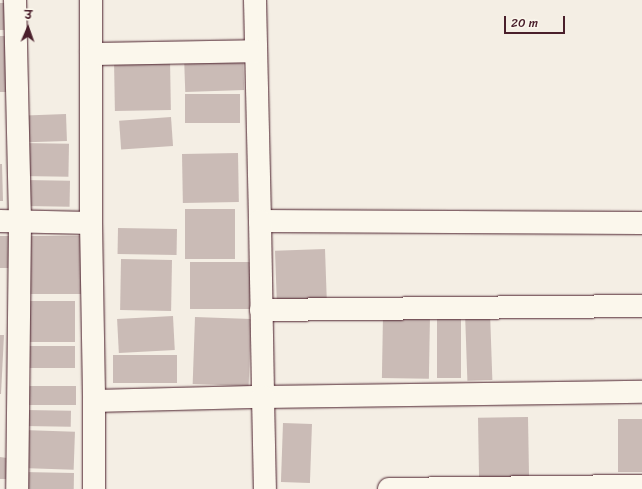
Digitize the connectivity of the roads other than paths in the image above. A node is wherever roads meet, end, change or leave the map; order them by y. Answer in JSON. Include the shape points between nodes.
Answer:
{"nodes":[{"id":1,"x":15,"y":0,"type":"edge"},
{"id":2,"x":91,"y":0,"type":"edge"},
{"id":3,"x":255,"y":0,"type":"edge"},
{"id":4,"x":256,"y":51,"type":"junction"},
{"id":5,"x":91,"y":54,"type":"junction"},
{"id":6,"x":260,"y":221,"type":"junction"},
{"id":7,"x":10,"y":222,"type":"edge"},
{"id":8,"x":91,"y":223,"type":"junction"},
{"id":9,"x":642,"y":223,"type":"edge"},
{"id":10,"x":642,"y":306,"type":"edge"},
{"id":11,"x":261,"y":310,"type":"junction"},
{"id":12,"x":642,"y":392,"type":"edge"},
{"id":13,"x":263,"y":397,"type":"junction"},
{"id":14,"x":94,"y":401,"type":"junction"},
{"id":15,"x":642,"y":486,"type":"edge"},
{"id":16,"x":17,"y":489,"type":"edge"},
{"id":17,"x":94,"y":489,"type":"edge"},
{"id":18,"x":265,"y":489,"type":"edge"},
{"id":19,"x":390,"y":489,"type":"edge"}],
"edges":[{"from":1,"to":7,"type":"street"},
{"from":2,"to":5,"type":"street"},
{"from":3,"to":4,"type":"street"},
{"from":4,"to":5,"type":"street"},
{"from":4,"to":6,"type":"street"},
{"from":5,"to":8,"type":"street"},
{"from":6,"to":9,"type":"street"},
{"from":6,"to":11,"type":"street"},
{"from":7,"to":8,"type":"street"},
{"from":7,"to":16,"type":"street"},
{"from":8,"to":14,"type":"street"},
{"from":10,"to":11,"type":"street"},
{"from":11,"to":13,"type":"street"},
{"from":12,"to":13,"type":"street"},
{"from":13,"to":14,"type":"street"},
{"from":13,"to":18,"type":"street"},
{"from":14,"to":17,"type":"street"},
{"from":15,"to":19,"type":"street"}]}
